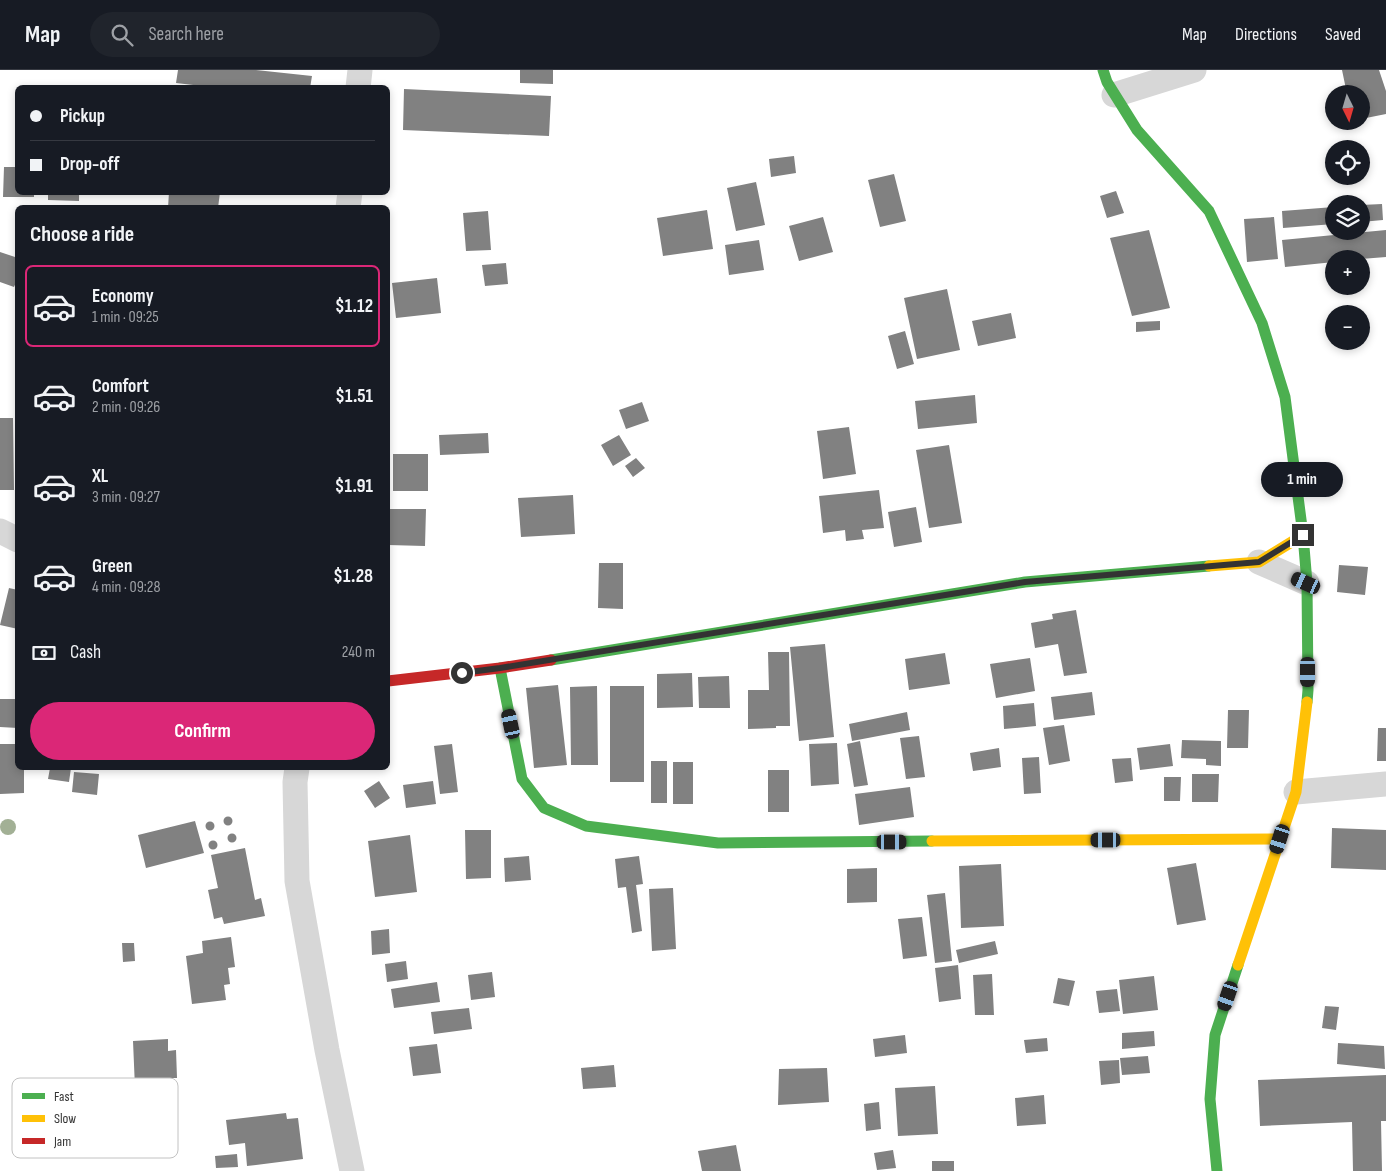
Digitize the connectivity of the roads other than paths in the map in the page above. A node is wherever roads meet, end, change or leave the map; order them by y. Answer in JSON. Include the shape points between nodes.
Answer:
{"nodes":[{"id":1,"x":360,"y":70,"type":"edge"},
{"id":2,"x":1103,"y":70,"type":"edge"},
{"id":3,"x":1194,"y":70,"type":"edge"},
{"id":4,"x":358,"y":85,"type":"edge"},
{"id":5,"x":1114,"y":95,"type":"junction"},
{"id":6,"x":0,"y":531,"type":"edge"},
{"id":7,"x":1303,"y":535,"type":"junction"},
{"id":8,"x":15,"y":538,"type":"edge"},
{"id":9,"x":1259,"y":562,"type":"junction"},
{"id":10,"x":1306,"y":583,"type":"junction"},
{"id":11,"x":500,"y":668,"type":"junction"},
{"id":12,"x":390,"y":681,"type":"edge"},
{"id":13,"x":297,"y":770,"type":"edge"},
{"id":14,"x":1386,"y":784,"type":"edge"},
{"id":15,"x":1296,"y":792,"type":"junction"},
{"id":16,"x":1280,"y":839,"type":"junction"},
{"id":17,"x":352,"y":1171,"type":"edge"},
{"id":18,"x":1217,"y":1171,"type":"edge"}],
"edges":[{"from":1,"to":4,"type":"street"},
{"from":2,"to":5,"type":"street"},
{"from":3,"to":5,"type":"street"},
{"from":5,"to":7,"type":"street","via":[[1137,130],[1209,212],[1262,323],[1286,397]]},
{"from":6,"to":8,"type":"street"},
{"from":7,"to":9,"type":"street"},
{"from":7,"to":10,"type":"street"},
{"from":9,"to":10,"type":"street"},
{"from":9,"to":11,"type":"street","via":[[1025,582]]},
{"from":10,"to":15,"type":"street","via":[[1308,690]]},
{"from":11,"to":12,"type":"street"},
{"from":11,"to":16,"type":"street","via":[[522,779],[544,808],[586,826],[718,843]]},
{"from":13,"to":17,"type":"street","via":[[297,881]]},
{"from":14,"to":15,"type":"street"},
{"from":15,"to":16,"type":"street"},
{"from":16,"to":18,"type":"street","via":[[1214,1035],[1210,1099]]}]}
